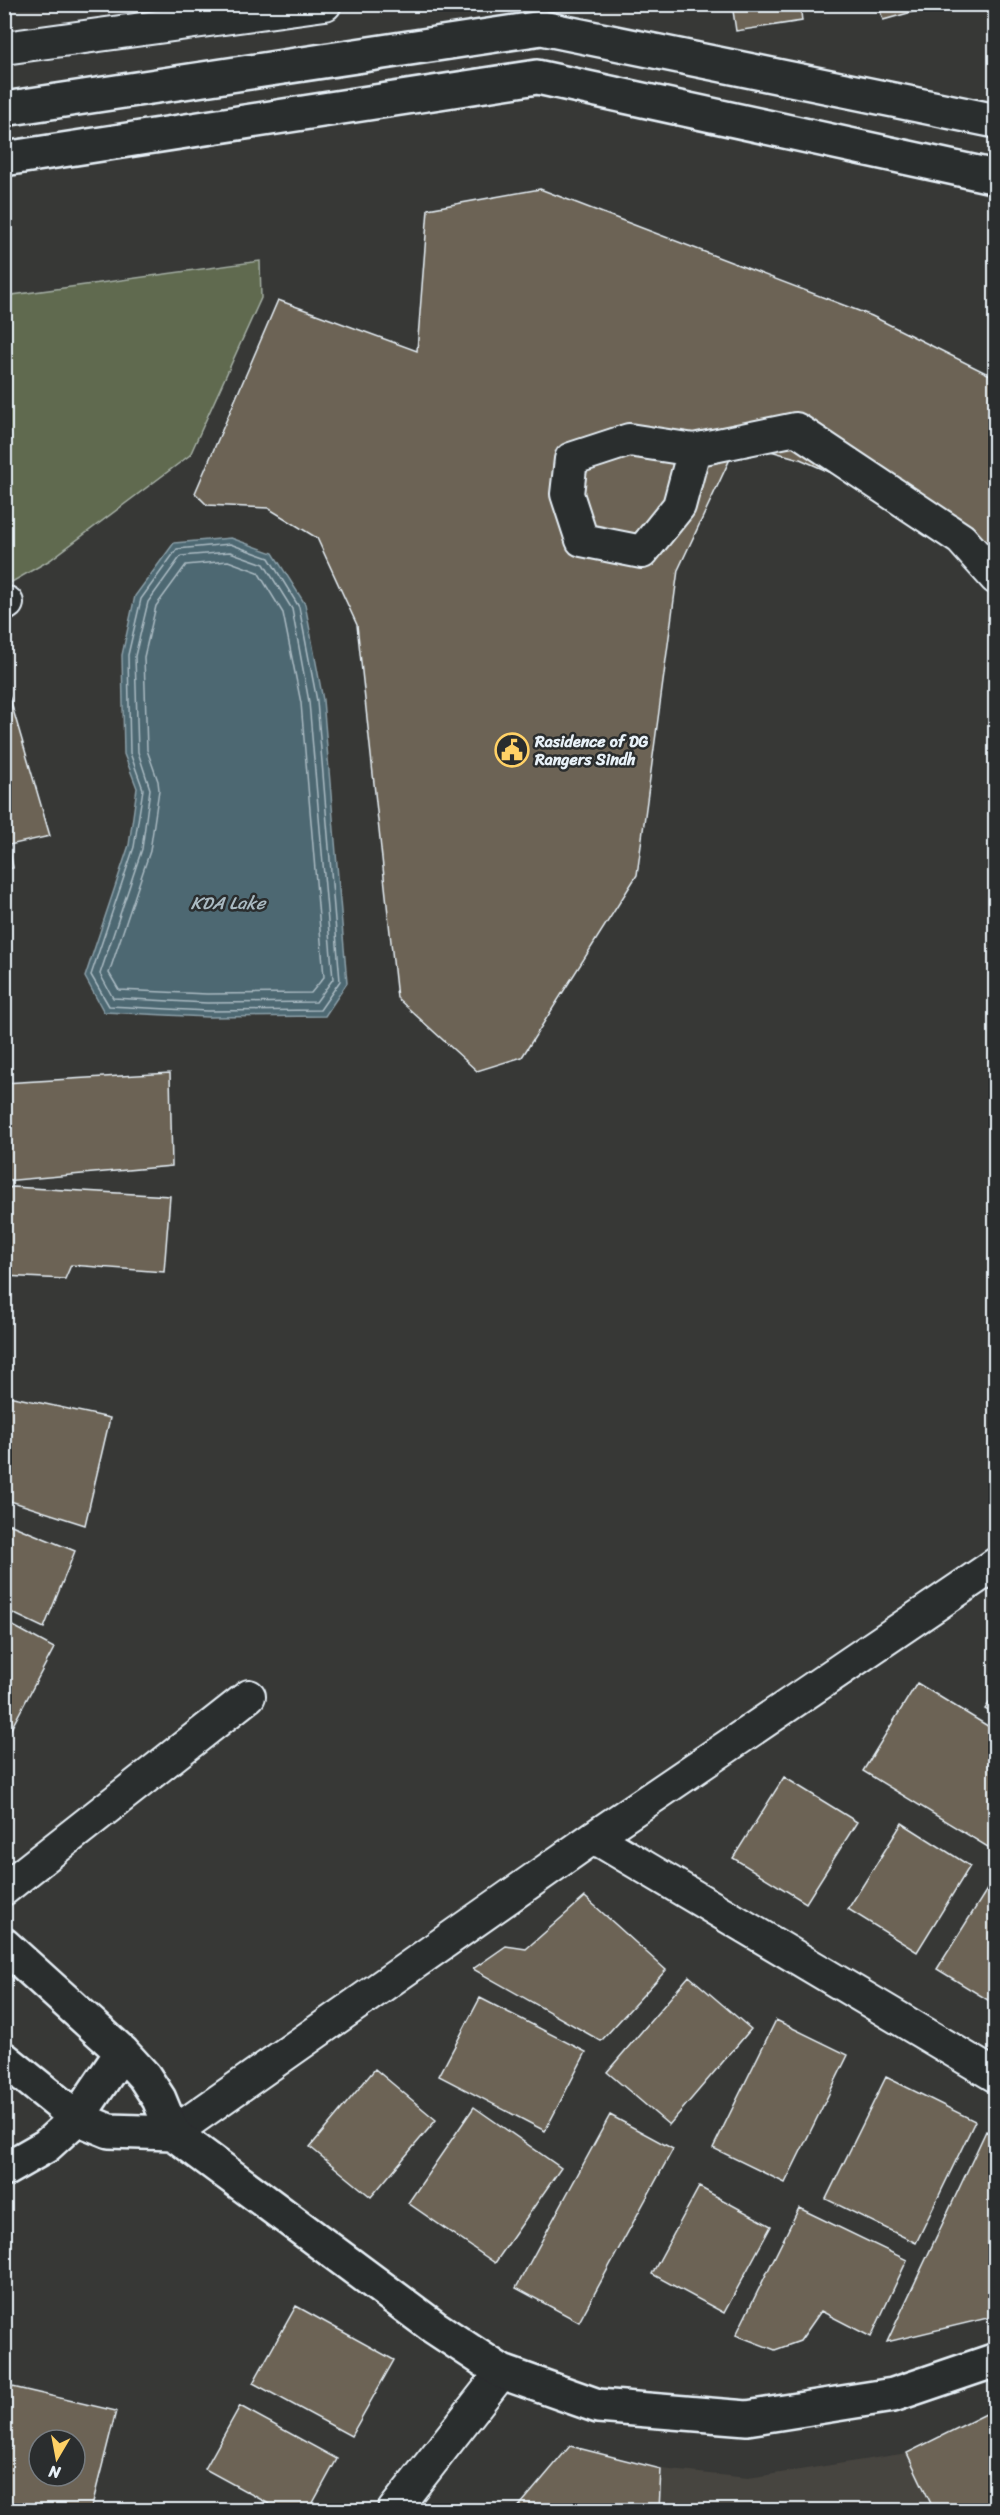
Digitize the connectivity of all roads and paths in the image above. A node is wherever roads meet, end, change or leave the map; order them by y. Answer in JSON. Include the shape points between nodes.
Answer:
{"nodes":[{"id":1,"x":325,"y":4,"type":"edge"},
{"id":2,"x":4,"y":48,"type":"edge"},
{"id":3,"x":4,"y":109,"type":"edge"},
{"id":4,"x":996,"y":121,"type":"edge"},
{"id":5,"x":4,"y":159,"type":"edge"},
{"id":6,"x":996,"y":177,"type":"edge"},
{"id":7,"x":694,"y":450,"type":"dead end"},
{"id":8,"x":996,"y":578,"type":"edge"},
{"id":9,"x":996,"y":1564,"type":"edge"},
{"id":10,"x":249,"y":1696,"type":"dead end"},
{"id":11,"x":594,"y":1837,"type":"junction"},
{"id":12,"x":4,"y":1889,"type":"edge"},
{"id":13,"x":9,"y":1957,"type":"edge"},
{"id":14,"x":122,"y":2052,"type":"junction"},
{"id":15,"x":4,"y":2060,"type":"edge"},
{"id":16,"x":996,"y":2076,"type":"edge"},
{"id":17,"x":77,"y":2118,"type":"junction"},
{"id":18,"x":173,"y":2133,"type":"junction"},
{"id":19,"x":4,"y":2170,"type":"edge"},
{"id":20,"x":996,"y":2360,"type":"edge"},
{"id":21,"x":502,"y":2372,"type":"junction"},
{"id":22,"x":394,"y":2511,"type":"edge"}],
"edges":[{"from":1,"to":2,"type":"street"},
{"from":3,"to":4,"type":"street","via":[[542,28]]},
{"from":5,"to":6,"type":"street","via":[[537,76]]},
{"from":7,"to":8,"type":"street","via":[[796,429],[961,539]]},
{"from":9,"to":11,"type":"street"},
{"from":10,"to":12,"type":"street"},
{"from":11,"to":16,"type":"street"},
{"from":11,"to":18,"type":"street"},
{"from":13,"to":14,"type":"street"},
{"from":14,"to":17,"type":"street"},
{"from":14,"to":18,"type":"street","via":[[159,2099]]},
{"from":15,"to":17,"type":"street"},
{"from":17,"to":18,"type":"street","via":[[109,2131]]},
{"from":17,"to":19,"type":"street","via":[[46,2146]]},
{"from":18,"to":21,"type":"street","via":[[434,2327]]},
{"from":20,"to":21,"type":"street","via":[[893,2395],[747,2418],[598,2406]]},
{"from":21,"to":22,"type":"street"}]}
